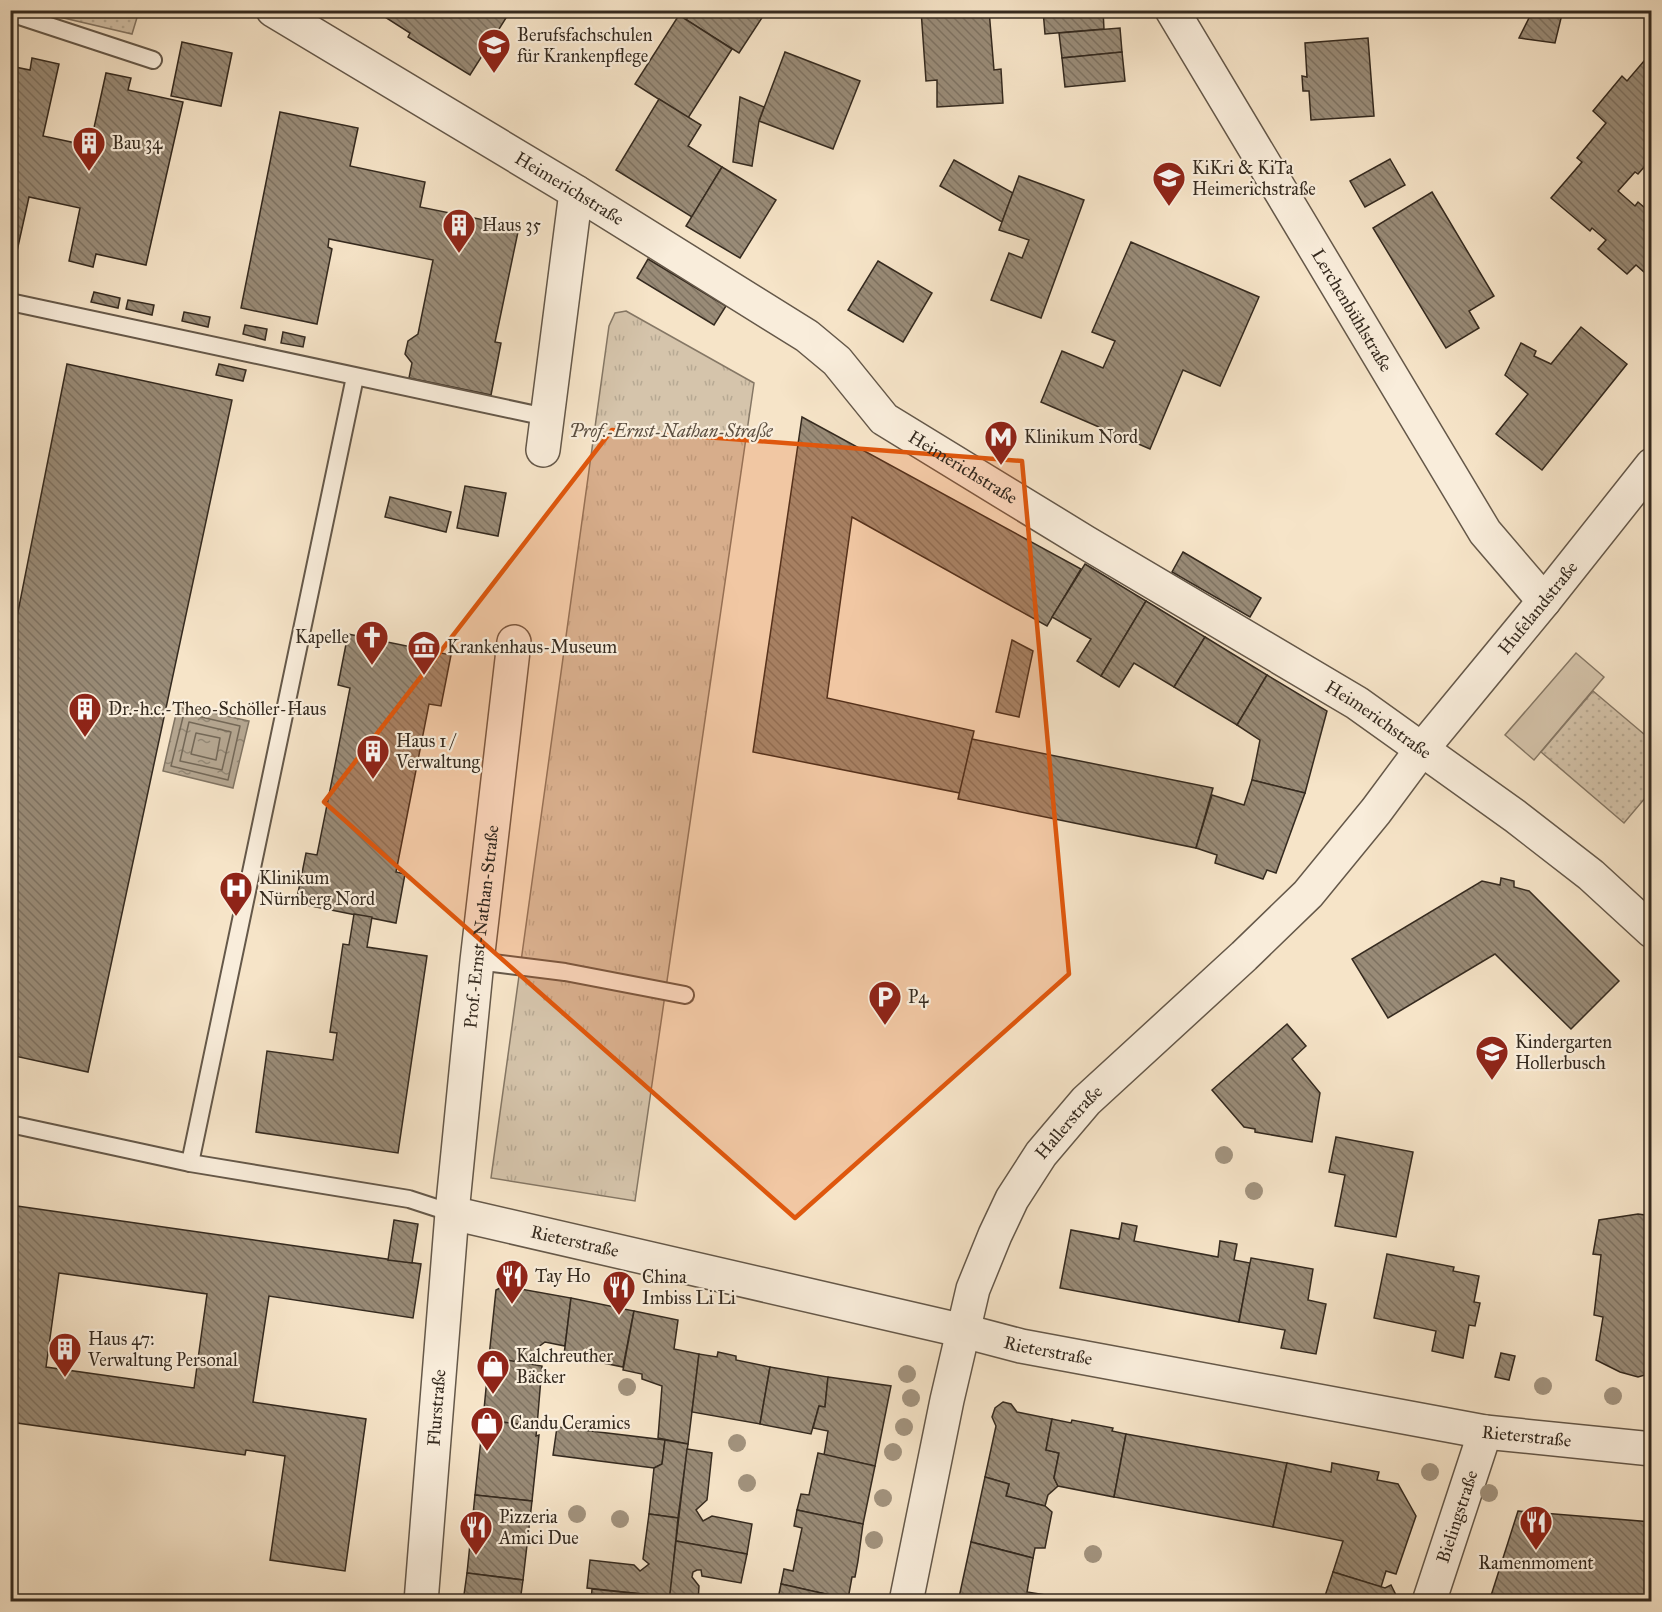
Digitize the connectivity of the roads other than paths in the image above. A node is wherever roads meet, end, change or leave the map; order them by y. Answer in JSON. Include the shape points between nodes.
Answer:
{"nodes":[{"id":1,"x":273,"y":10,"type":"edge"},
{"id":2,"x":1172,"y":10,"type":"edge"},
{"id":3,"x":10,"y":13,"type":"edge"},
{"id":4,"x":153,"y":60,"type":"dead end"},
{"id":5,"x":576,"y":192,"type":"junction"},
{"id":6,"x":10,"y":302,"type":"edge"},
{"id":7,"x":355,"y":376,"type":"junction"},
{"id":8,"x":546,"y":417,"type":"junction"},
{"id":9,"x":543,"y":450,"type":"dead end"},
{"id":10,"x":1652,"y":465,"type":"edge"},
{"id":11,"x":1544,"y":602,"type":"junction"},
{"id":12,"x":514,"y":642,"type":"dead end"},
{"id":13,"x":1422,"y":749,"type":"junction"},
{"id":14,"x":1652,"y":931,"type":"edge"},
{"id":15,"x":477,"y":961,"type":"junction"},
{"id":16,"x":685,"y":995,"type":"dead end"},
{"id":17,"x":10,"y":1124,"type":"edge"},
{"id":18,"x":190,"y":1163,"type":"junction"},
{"id":19,"x":452,"y":1213,"type":"junction"},
{"id":20,"x":964,"y":1331,"type":"junction"},
{"id":21,"x":1485,"y":1432,"type":"junction"},
{"id":22,"x":1652,"y":1449,"type":"edge"},
{"id":23,"x":421,"y":1602,"type":"edge"},
{"id":24,"x":906,"y":1602,"type":"edge"},
{"id":25,"x":1429,"y":1602,"type":"edge"}],
"edges":[{"from":1,"to":5,"type":"street","name":"Heimerichstraße"},
{"from":2,"to":11,"type":"street","name":"Lerchenbühlstraße","via":[[1485,532]]},
{"from":3,"to":4,"type":"lane"},
{"from":5,"to":8,"type":"street"},
{"from":5,"to":13,"type":"street","name":"Heimerichstraße","via":[[807,336],[837,361],[884,419],[1357,703]]},
{"from":6,"to":7,"type":"lane"},
{"from":7,"to":8,"type":"lane"},
{"from":7,"to":18,"type":"lane"},
{"from":8,"to":9,"type":"street"},
{"from":10,"to":11,"type":"street","name":"Hufelandstraße"},
{"from":11,"to":13,"type":"street","name":"Hufelandstraße"},
{"from":12,"to":15,"type":"street","name":"Prof.-Ernst-Nathan-Straße"},
{"from":13,"to":14,"type":"street","name":"Heimerichstraße","via":[[1591,875]]},
{"from":13,"to":20,"type":"street","name":"Hallerstraße","via":[[1308,894],[1086,1101],[1041,1154],[995,1235],[973,1288]]},
{"from":15,"to":16,"type":"lane","via":[[565,972]]},
{"from":15,"to":19,"type":"street","name":"Prof.-Ernst-Nathan-Straße"},
{"from":17,"to":18,"type":"lane"},
{"from":18,"to":19,"type":"lane","via":[[410,1199]]},
{"from":19,"to":20,"type":"street","name":"Rieterstraße"},
{"from":19,"to":23,"type":"street","name":"Flurstraße"},
{"from":20,"to":21,"type":"street","name":"Rieterstraße","via":[[1032,1348]]},
{"from":20,"to":24,"type":"street","name":"Hallerstraße","via":[[946,1400]]},
{"from":21,"to":22,"type":"street","name":"Rieterstraße"},
{"from":21,"to":25,"type":"street","name":"Bielingstraße"}]}
